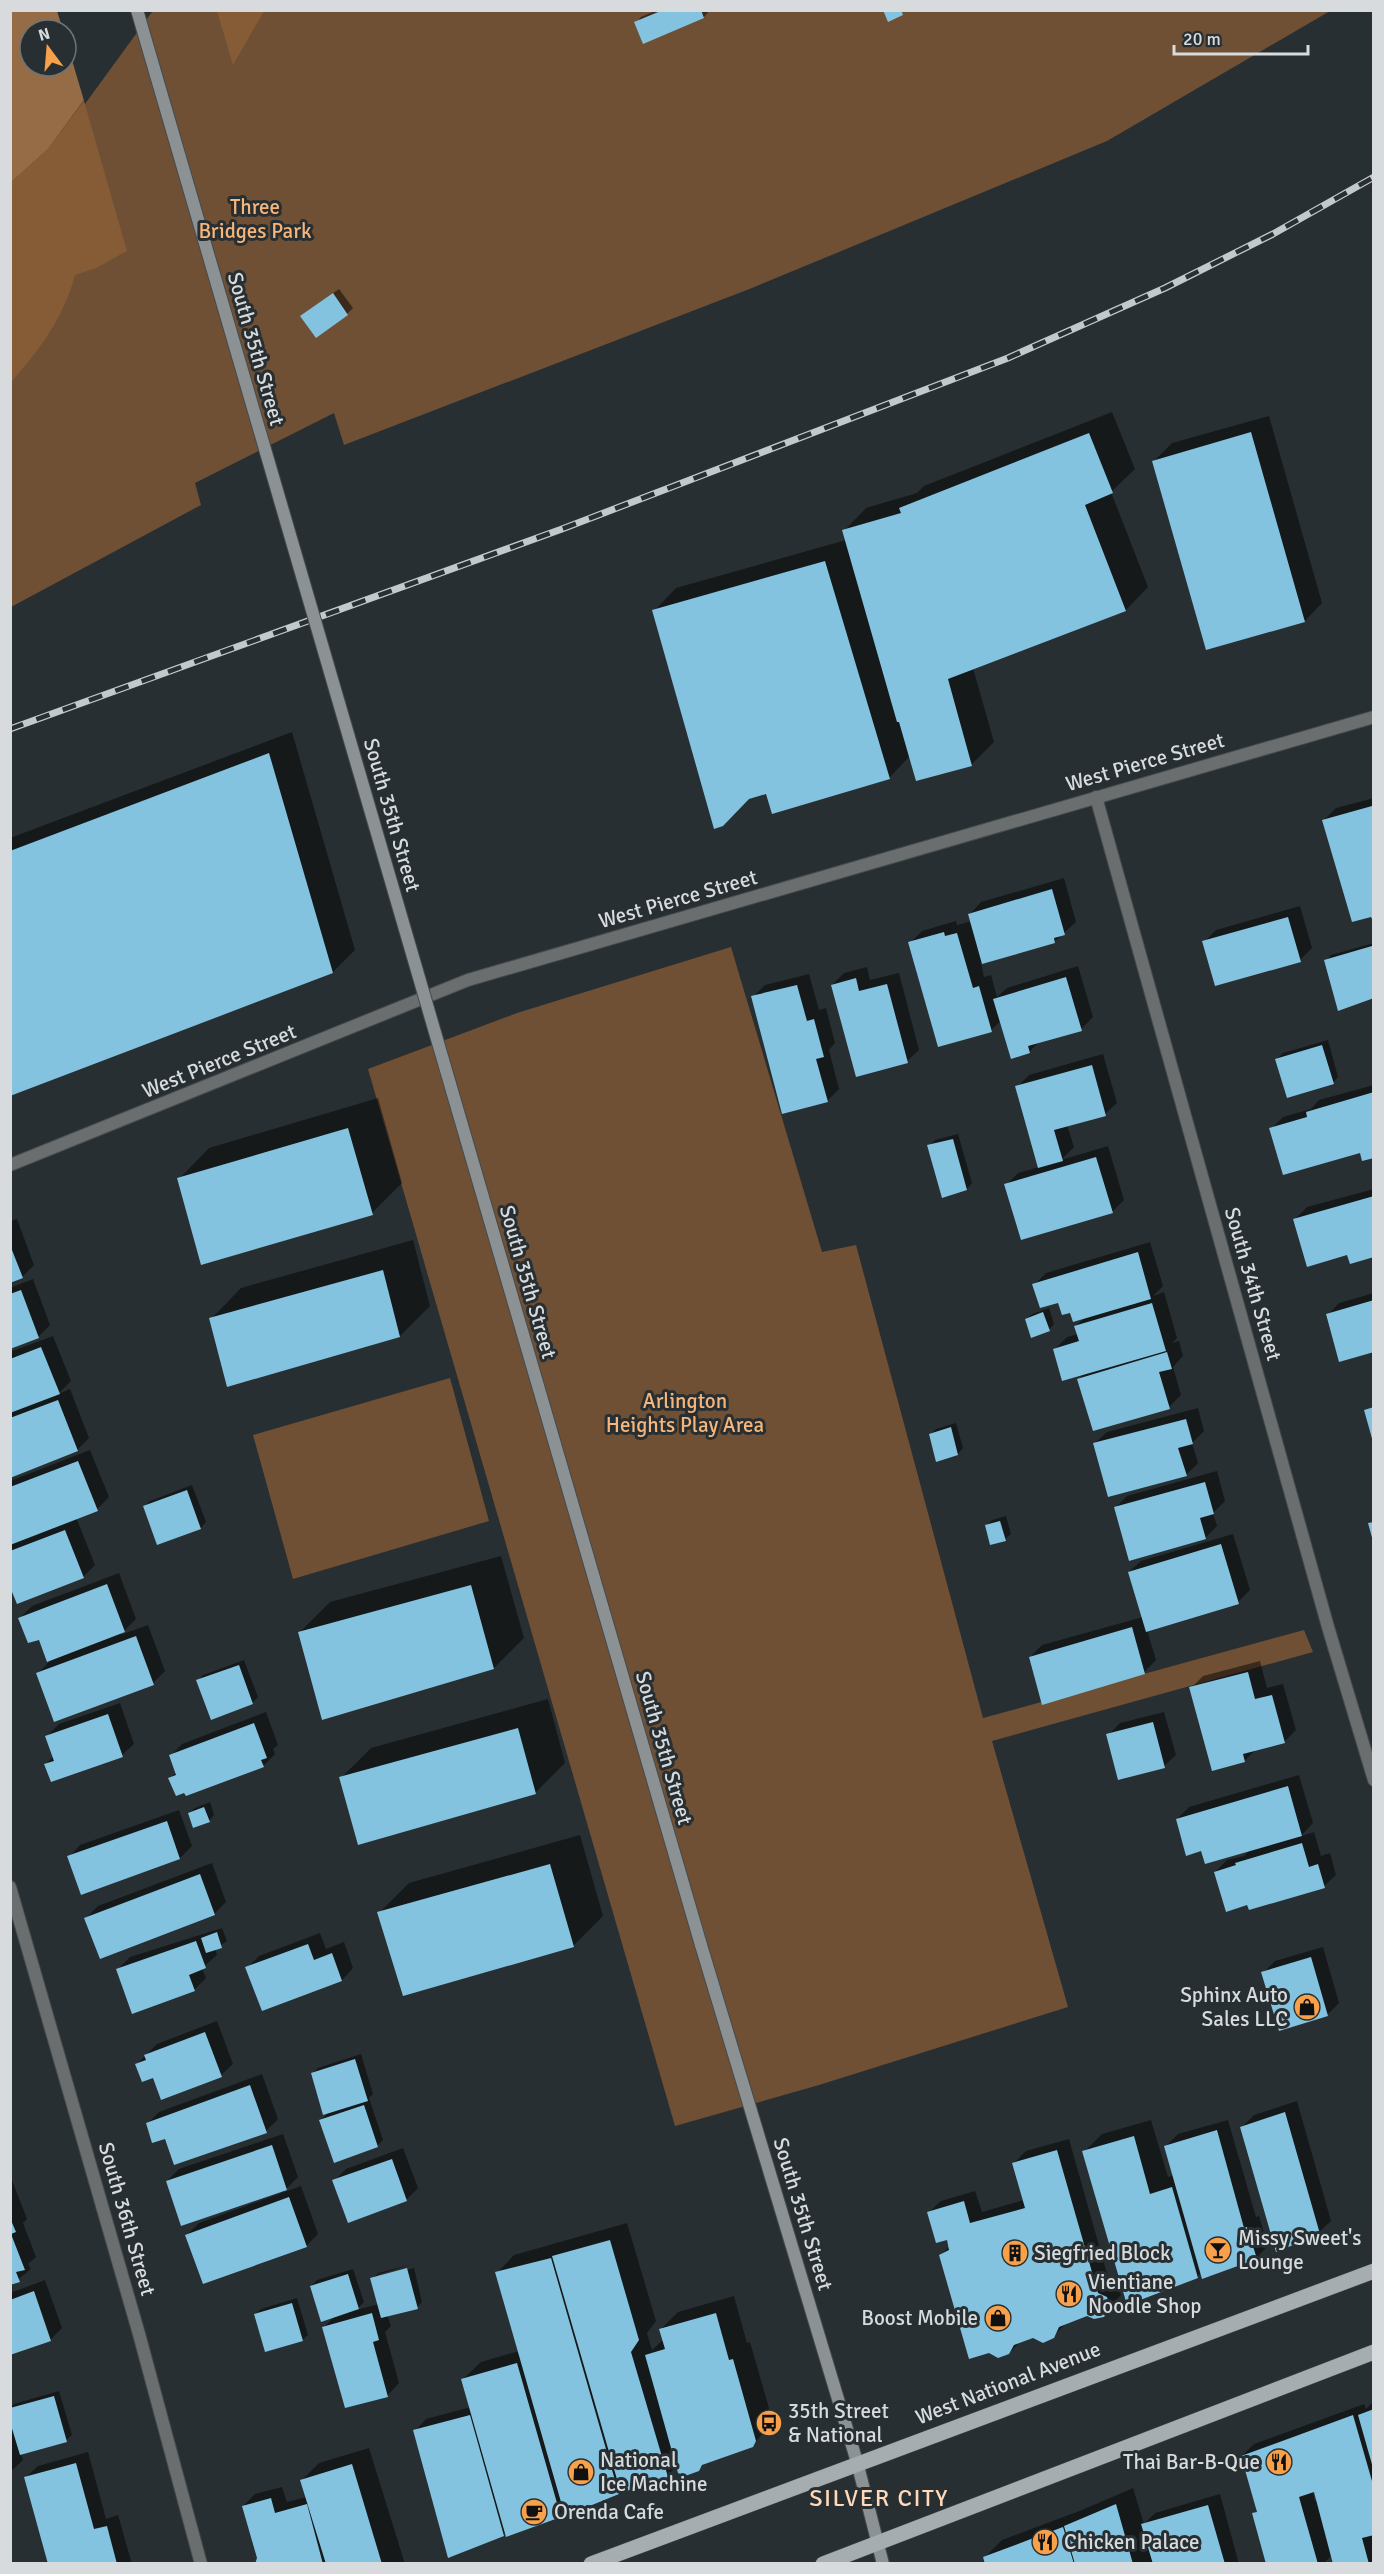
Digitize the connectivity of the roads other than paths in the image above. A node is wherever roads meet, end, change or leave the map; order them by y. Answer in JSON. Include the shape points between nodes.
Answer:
{"nodes":[{"id":1,"x":137,"y":10,"type":"edge"},
{"id":2,"x":1374,"y":717,"type":"edge"},
{"id":3,"x":1096,"y":796,"type":"junction"},
{"id":4,"x":10,"y":1165,"type":"edge"},
{"id":5,"x":1374,"y":1780,"type":"edge"},
{"id":6,"x":10,"y":1887,"type":"edge"},
{"id":7,"x":1374,"y":2271,"type":"edge"},
{"id":8,"x":1374,"y":2352,"type":"edge"},
{"id":9,"x":857,"y":2462,"type":"junction"},
{"id":10,"x":878,"y":2543,"type":"junction"},
{"id":11,"x":201,"y":2564,"type":"edge"},
{"id":12,"x":591,"y":2564,"type":"edge"},
{"id":13,"x":823,"y":2564,"type":"edge"},
{"id":14,"x":883,"y":2564,"type":"edge"}],
"edges":[{"from":1,"to":9,"type":"main road","name":"South 35th Street","bridge":true,"via":[[701,1946]]},
{"from":2,"to":3,"type":"street","name":"West Pierce Street"},
{"from":3,"to":4,"type":"street","name":"West Pierce Street","via":[[468,980]]},
{"from":3,"to":5,"type":"street","name":"South 34th Street"},
{"from":6,"to":11,"type":"street","name":"South 36th Street"},
{"from":7,"to":9,"type":"main road","name":"West National Avenue"},
{"from":8,"to":10,"type":"main road"},
{"from":9,"to":10,"type":"main road","name":"South 35th Street"},
{"from":9,"to":12,"type":"main road","name":"West National Avenue"},
{"from":10,"to":13,"type":"main road"},
{"from":10,"to":14,"type":"main road","name":"South 35th Street"}]}
